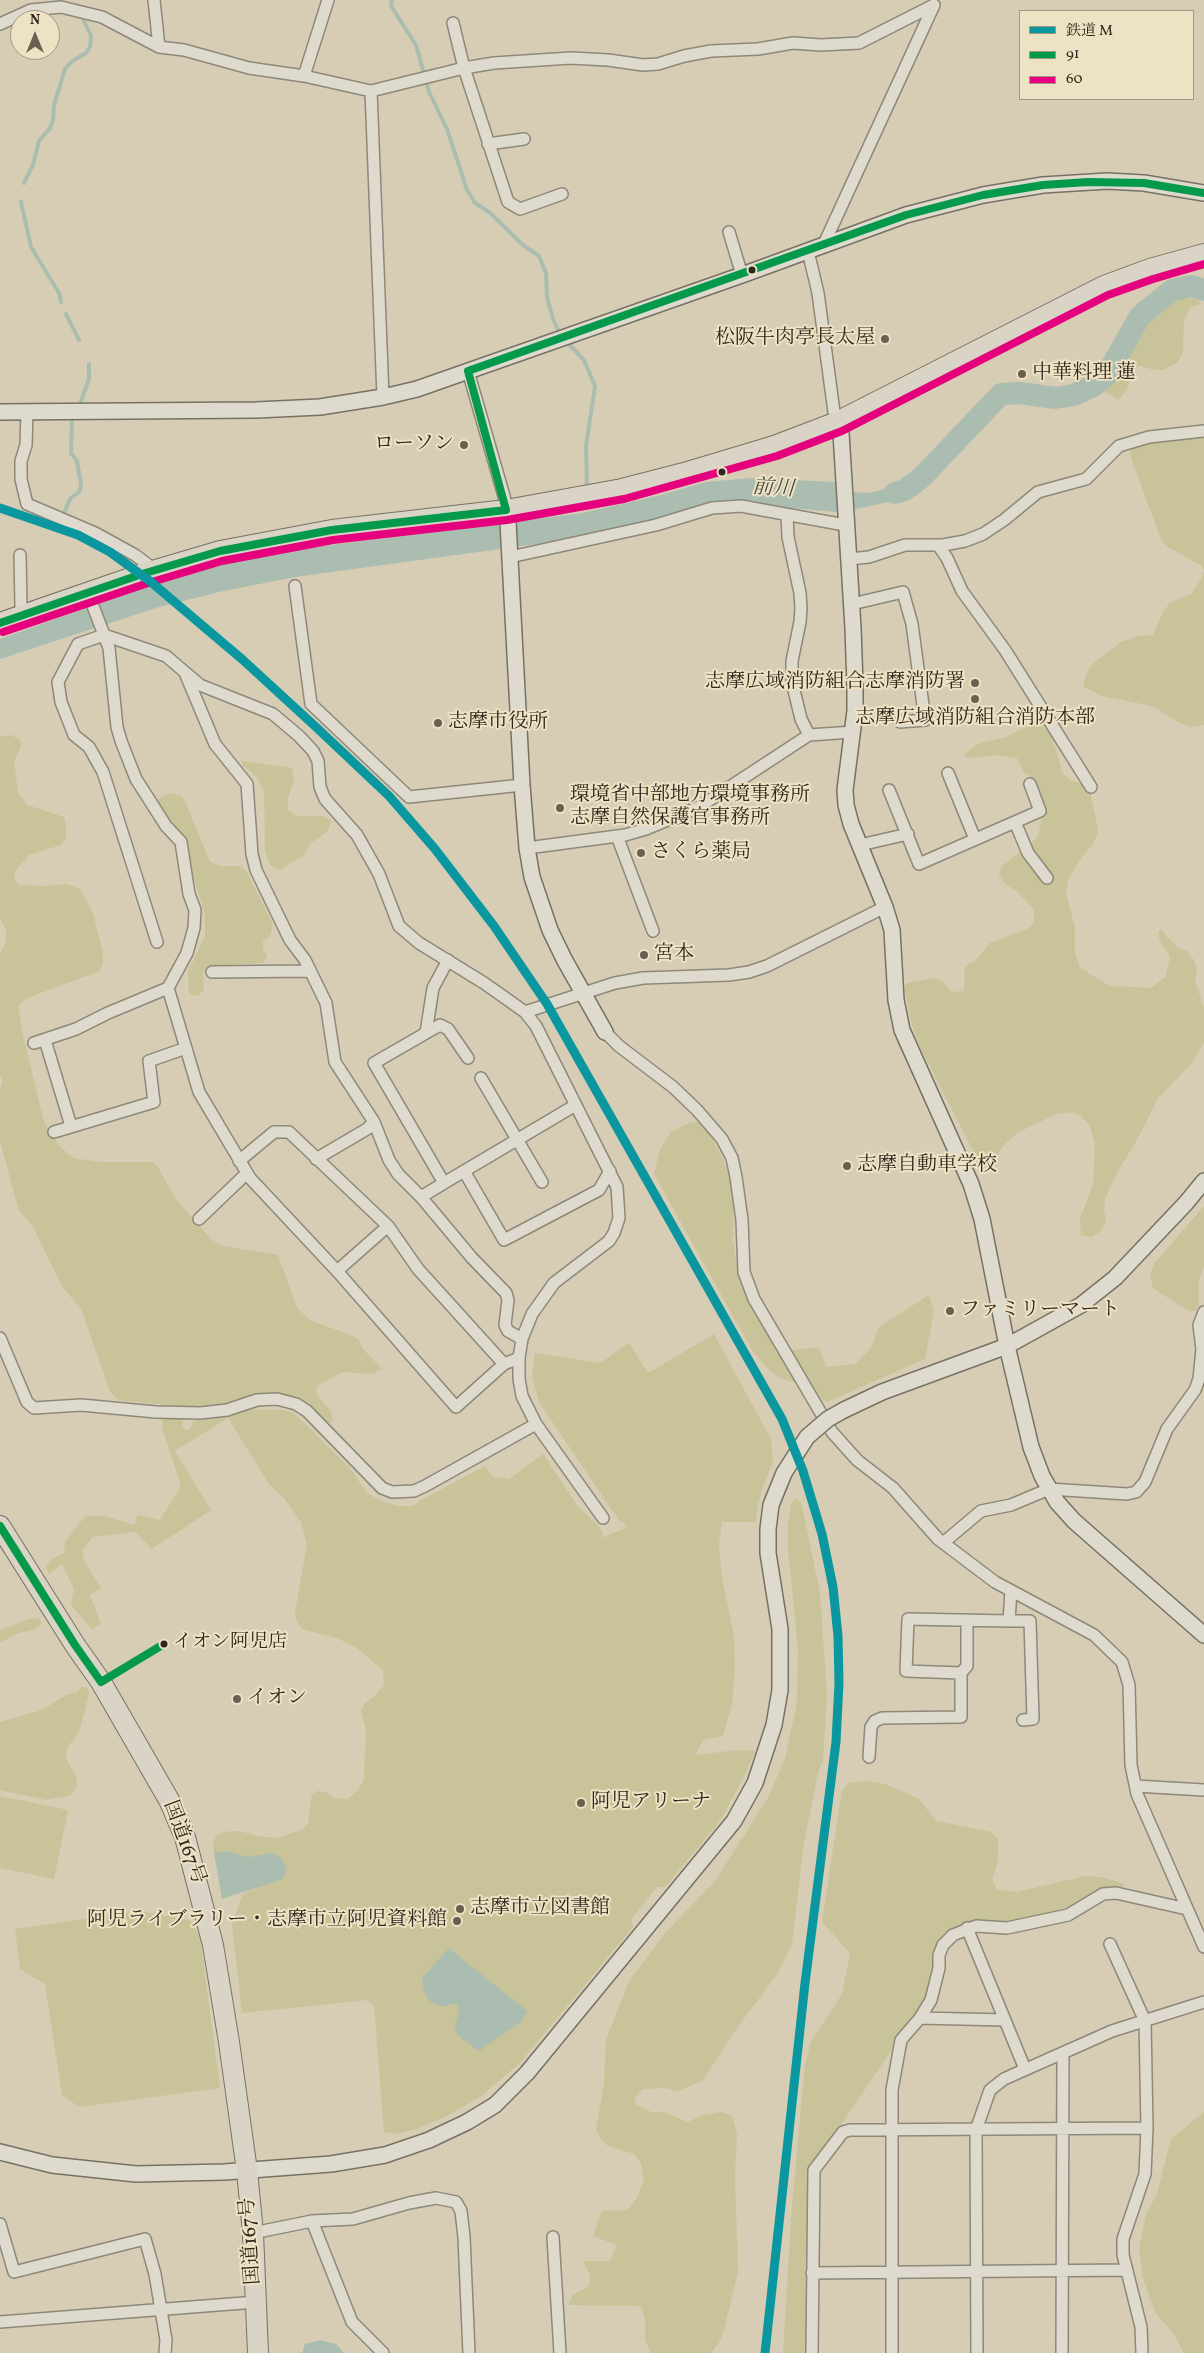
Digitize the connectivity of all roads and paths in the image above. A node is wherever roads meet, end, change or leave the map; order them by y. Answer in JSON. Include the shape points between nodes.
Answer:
{"nodes":[{"id":1,"x":154,"y":0,"type":"edge"},
{"id":2,"x":328,"y":0,"type":"edge"},
{"id":3,"x":937,"y":2,"type":"edge"},
{"id":4,"x":453,"y":23,"type":"dead end"},
{"id":5,"x":0,"y":24,"type":"edge"},
{"id":6,"x":159,"y":47,"type":"junction"},
{"id":7,"x":464,"y":68,"type":"junction"},
{"id":8,"x":304,"y":76,"type":"junction"},
{"id":9,"x":371,"y":91,"type":"junction"},
{"id":10,"x":524,"y":139,"type":"dead end"},
{"id":11,"x":488,"y":144,"type":"junction"},
{"id":12,"x":1204,"y":193,"type":"edge"},
{"id":13,"x":562,"y":194,"type":"dead end"},
{"id":14,"x":729,"y":232,"type":"dead end"},
{"id":15,"x":824,"y":244,"type":"junction"},
{"id":16,"x":808,"y":251,"type":"junction"},
{"id":17,"x":1204,"y":254,"type":"edge"},
{"id":18,"x":742,"y":275,"type":"junction"},
{"id":19,"x":468,"y":371,"type":"junction"},
{"id":20,"x":383,"y":397,"type":"junction"},
{"id":21,"x":0,"y":412,"type":"edge"},
{"id":22,"x":27,"y":413,"type":"junction"},
{"id":23,"x":837,"y":422,"type":"junction"},
{"id":24,"x":1204,"y":431,"type":"edge"},
{"id":25,"x":787,"y":515,"type":"junction"},
{"id":26,"x":507,"y":516,"type":"junction"},
{"id":27,"x":845,"y":522,"type":"junction"},
{"id":28,"x":938,"y":545,"type":"junction"},
{"id":29,"x":510,"y":554,"type":"junction"},
{"id":30,"x":20,"y":555,"type":"dead end"},
{"id":31,"x":849,"y":559,"type":"junction"},
{"id":32,"x":155,"y":570,"type":"junction"},
{"id":33,"x":295,"y":586,"type":"dead end"},
{"id":34,"x":90,"y":599,"type":"junction"},
{"id":35,"x":852,"y":604,"type":"junction"},
{"id":36,"x":23,"y":616,"type":"junction"},
{"id":37,"x":0,"y":623,"type":"edge"},
{"id":38,"x":103,"y":633,"type":"junction"},
{"id":39,"x":186,"y":675,"type":"junction"},
{"id":40,"x":900,"y":722,"type":"dead end"},
{"id":41,"x":853,"y":732,"type":"junction"},
{"id":42,"x":809,"y":735,"type":"junction"},
{"id":43,"x":948,"y":773,"type":"dead end"},
{"id":44,"x":1030,"y":784,"type":"dead end"},
{"id":45,"x":522,"y":785,"type":"junction"},
{"id":46,"x":1091,"y":787,"type":"dead end"},
{"id":47,"x":889,"y":790,"type":"dead end"},
{"id":48,"x":1015,"y":822,"type":"junction"},
{"id":49,"x":908,"y":834,"type":"junction"},
{"id":50,"x":618,"y":836,"type":"junction"},
{"id":51,"x":974,"y":839,"type":"junction"},
{"id":52,"x":860,"y":845,"type":"junction"},
{"id":53,"x":527,"y":848,"type":"junction"},
{"id":54,"x":1047,"y":878,"type":"dead end"},
{"id":55,"x":885,"y":907,"type":"junction"},
{"id":56,"x":653,"y":931,"type":"dead end"},
{"id":57,"x":157,"y":942,"type":"dead end"},
{"id":58,"x":448,"y":960,"type":"junction"},
{"id":59,"x":309,"y":971,"type":"junction"},
{"id":60,"x":212,"y":972,"type":"dead end"},
{"id":61,"x":168,"y":988,"type":"junction"},
{"id":62,"x":582,"y":992,"type":"junction"},
{"id":63,"x":525,"y":1012,"type":"junction"},
{"id":64,"x":426,"y":1032,"type":"junction"},
{"id":65,"x":605,"y":1032,"type":"joint"},
{"id":66,"x":46,"y":1040,"type":"junction"},
{"id":67,"x":34,"y":1043,"type":"dead end"},
{"id":68,"x":186,"y":1048,"type":"junction"},
{"id":69,"x":468,"y":1058,"type":"dead end"},
{"id":70,"x":481,"y":1078,"type":"dead end"},
{"id":71,"x":574,"y":1106,"type":"junction"},
{"id":72,"x":374,"y":1122,"type":"junction"},
{"id":73,"x":70,"y":1126,"type":"junction"},
{"id":74,"x":54,"y":1132,"type":"dead end"},
{"id":75,"x":518,"y":1138,"type":"junction"},
{"id":76,"x":316,"y":1160,"type":"junction"},
{"id":77,"x":239,"y":1161,"type":"junction"},
{"id":78,"x":464,"y":1171,"type":"junction"},
{"id":79,"x":610,"y":1171,"type":"junction"},
{"id":80,"x":247,"y":1173,"type":"junction"},
{"id":81,"x":1204,"y":1181,"type":"edge"},
{"id":82,"x":542,"y":1182,"type":"dead end"},
{"id":83,"x":444,"y":1183,"type":"junction"},
{"id":84,"x":421,"y":1197,"type":"junction"},
{"id":85,"x":199,"y":1219,"type":"dead end"},
{"id":86,"x":388,"y":1226,"type":"junction"},
{"id":87,"x":337,"y":1271,"type":"junction"},
{"id":88,"x":1204,"y":1312,"type":"edge"},
{"id":89,"x":0,"y":1338,"type":"edge"},
{"id":90,"x":522,"y":1339,"type":"junction"},
{"id":91,"x":1007,"y":1346,"type":"junction"},
{"id":92,"x":519,"y":1358,"type":"junction"},
{"id":93,"x":504,"y":1364,"type":"junction"},
{"id":94,"x":536,"y":1424,"type":"junction"},
{"id":95,"x":1049,"y":1490,"type":"junction"},
{"id":96,"x":603,"y":1518,"type":"dead end"},
{"id":97,"x":0,"y":1526,"type":"edge"},
{"id":98,"x":943,"y":1543,"type":"junction"},
{"id":99,"x":1011,"y":1591,"type":"junction"},
{"id":100,"x":967,"y":1620,"type":"junction"},
{"id":101,"x":1009,"y":1620,"type":"junction"},
{"id":102,"x":1204,"y":1635,"type":"edge"},
{"id":103,"x":961,"y":1673,"type":"junction"},
{"id":104,"x":1023,"y":1720,"type":"dead end"},
{"id":105,"x":869,"y":1757,"type":"dead end"},
{"id":106,"x":1136,"y":1786,"type":"junction"},
{"id":107,"x":1204,"y":1790,"type":"edge"},
{"id":108,"x":1187,"y":1909,"type":"junction"},
{"id":109,"x":967,"y":1928,"type":"junction"},
{"id":110,"x":1200,"y":1932,"type":"edge"},
{"id":111,"x":1110,"y":1944,"type":"dead end"},
{"id":112,"x":1204,"y":1947,"type":"edge"},
{"id":113,"x":1204,"y":2002,"type":"edge"},
{"id":114,"x":920,"y":2018,"type":"junction"},
{"id":115,"x":1005,"y":2020,"type":"junction"},
{"id":116,"x":1144,"y":2021,"type":"junction"},
{"id":117,"x":1063,"y":2053,"type":"junction"},
{"id":118,"x":1025,"y":2069,"type":"junction"},
{"id":119,"x":1064,"y":2128,"type":"junction"},
{"id":120,"x":1147,"y":2128,"type":"junction"},
{"id":121,"x":976,"y":2130,"type":"junction"},
{"id":122,"x":891,"y":2131,"type":"junction"},
{"id":123,"x":0,"y":2152,"type":"edge"},
{"id":124,"x":247,"y":2171,"type":"junction"},
{"id":125,"x":312,"y":2221,"type":"junction"},
{"id":126,"x":0,"y":2224,"type":"edge"},
{"id":127,"x":253,"y":2233,"type":"junction"},
{"id":128,"x":553,"y":2237,"type":"dead end"},
{"id":129,"x":1126,"y":2270,"type":"junction"},
{"id":130,"x":978,"y":2271,"type":"junction"},
{"id":131,"x":1062,"y":2271,"type":"junction"},
{"id":132,"x":892,"y":2272,"type":"junction"},
{"id":133,"x":812,"y":2273,"type":"junction"},
{"id":134,"x":256,"y":2302,"type":"junction"},
{"id":135,"x":159,"y":2310,"type":"junction"},
{"id":136,"x":0,"y":2322,"type":"edge"},
{"id":137,"x":165,"y":2353,"type":"edge"},
{"id":138,"x":258,"y":2353,"type":"edge"},
{"id":139,"x":383,"y":2353,"type":"edge"},
{"id":140,"x":469,"y":2353,"type":"edge"},
{"id":141,"x":560,"y":2353,"type":"edge"},
{"id":142,"x":812,"y":2353,"type":"edge"},
{"id":143,"x":892,"y":2353,"type":"edge"},
{"id":144,"x":977,"y":2353,"type":"edge"},
{"id":145,"x":1062,"y":2353,"type":"edge"},
{"id":146,"x":1142,"y":2353,"type":"edge"}],
"edges":[{"from":1,"to":6,"type":"street"},
{"from":2,"to":8,"type":"street"},
{"from":3,"to":7,"type":"street","via":[[859,43],[793,43],[758,49],[711,51],[658,64],[571,58]]},
{"from":3,"to":15,"type":"street"},
{"from":4,"to":7,"type":"street"},
{"from":5,"to":6,"type":"street","via":[[31,10],[61,7],[102,17]]},
{"from":6,"to":8,"type":"street","via":[[184,50],[249,68]]},
{"from":7,"to":9,"type":"street"},
{"from":7,"to":11,"type":"street"},
{"from":8,"to":9,"type":"street"},
{"from":9,"to":20,"type":"street"},
{"from":10,"to":11,"type":"street"},
{"from":11,"to":13,"type":"street","via":[[508,202],[514,207],[520,209]]},
{"from":12,"to":15,"type":"street","via":[[1144,183],[1043,185],[983,195],[906,215]]},
{"from":14,"to":18,"type":"street"},
{"from":15,"to":16,"type":"street"},
{"from":16,"to":18,"type":"street"},
{"from":16,"to":23,"type":"street","via":[[818,293]]},
{"from":17,"to":23,"type":"highway","via":[[1104,286]]},
{"from":18,"to":19,"type":"street"},
{"from":19,"to":20,"type":"street"},
{"from":19,"to":26,"type":"street"},
{"from":20,"to":22,"type":"street","via":[[320,407],[256,410]]},
{"from":21,"to":22,"type":"street"},
{"from":22,"to":32,"type":"street","via":[[20,485],[26,504],[95,533]]},
{"from":23,"to":26,"type":"highway","via":[[774,446],[684,473]]},
{"from":23,"to":27,"type":"street"},
{"from":24,"to":28,"type":"street","via":[[1149,437],[1119,446],[1086,479],[1038,492],[983,534],[965,541]]},
{"from":25,"to":27,"type":"street"},
{"from":25,"to":29,"type":"street","via":[[741,506],[712,508],[656,525]]},
{"from":25,"to":42,"type":"street","via":[[801,608],[792,661],[792,682],[801,719]]},
{"from":26,"to":29,"type":"street"},
{"from":26,"to":32,"type":"highway","via":[[332,530],[220,551]]},
{"from":27,"to":31,"type":"street"},
{"from":28,"to":31,"type":"street","via":[[905,544],[869,557]]},
{"from":28,"to":46,"type":"street","via":[[962,591],[1005,650]]},
{"from":29,"to":45,"type":"street"},
{"from":30,"to":36,"type":"street","via":[[20,606]]},
{"from":31,"to":35,"type":"street"},
{"from":32,"to":34,"type":"highway"},
{"from":33,"to":45,"type":"street","via":[[310,704],[409,797]]},
{"from":34,"to":36,"type":"highway"},
{"from":34,"to":38,"type":"street"},
{"from":35,"to":40,"type":"street","via":[[903,592],[912,624],[924,720]]},
{"from":35,"to":41,"type":"street"},
{"from":36,"to":37,"type":"highway"},
{"from":38,"to":39,"type":"street","via":[[166,656]]},
{"from":38,"to":57,"type":"street","via":[[78,644],[58,682],[61,702],[74,736],[89,747],[103,772]]},
{"from":38,"to":61,"type":"street","via":[[109,648],[121,741],[136,779],[166,826],[181,842],[189,894],[195,910],[187,953]]},
{"from":39,"to":58,"type":"street","via":[[213,692],[273,714],[313,751],[325,799],[357,835],[379,874],[399,926],[419,943]]},
{"from":39,"to":59,"type":"street","via":[[215,744],[247,784],[256,870]]},
{"from":41,"to":42,"type":"street"},
{"from":41,"to":52,"type":"street","via":[[845,790],[846,805]]},
{"from":42,"to":50,"type":"street","via":[[699,808],[646,829]]},
{"from":43,"to":51,"type":"street"},
{"from":44,"to":48,"type":"street","via":[[1040,811]]},
{"from":45,"to":53,"type":"street"},
{"from":47,"to":49,"type":"street"},
{"from":48,"to":51,"type":"street"},
{"from":48,"to":54,"type":"street","via":[[1028,852]]},
{"from":49,"to":51,"type":"street","via":[[918,864]]},
{"from":49,"to":52,"type":"street"},
{"from":50,"to":53,"type":"street"},
{"from":50,"to":56,"type":"street"},
{"from":52,"to":55,"type":"street"},
{"from":53,"to":62,"type":"street","via":[[532,877],[547,923]]},
{"from":55,"to":62,"type":"street","via":[[767,966],[748,972],[643,978]]},
{"from":55,"to":91,"type":"street","via":[[892,930],[896,1000],[902,1030],[972,1184]]},
{"from":58,"to":63,"type":"street"},
{"from":58,"to":64,"type":"street","via":[[434,988]]},
{"from":59,"to":60,"type":"street"},
{"from":59,"to":72,"type":"street","via":[[326,1003],[335,1062]]},
{"from":61,"to":66,"type":"street"},
{"from":61,"to":68,"type":"street"},
{"from":62,"to":63,"type":"street"},
{"from":62,"to":65,"type":"street"},
{"from":63,"to":71,"type":"street","via":[[549,1050]]},
{"from":64,"to":69,"type":"street","via":[[440,1025],[448,1029]]},
{"from":64,"to":83,"type":"street","via":[[374,1063]]},
{"from":65,"to":98,"type":"street","via":[[673,1087],[722,1139],[732,1158],[736,1177],[744,1272],[754,1299],[832,1432],[858,1460],[894,1488]]},
{"from":66,"to":67,"type":"street"},
{"from":66,"to":73,"type":"street"},
{"from":68,"to":73,"type":"street","via":[[149,1061],[154,1102]]},
{"from":68,"to":77,"type":"street","via":[[199,1092]]},
{"from":70,"to":75,"type":"street"},
{"from":71,"to":75,"type":"street"},
{"from":71,"to":79,"type":"street"},
{"from":72,"to":76,"type":"street","via":[[367,1130]]},
{"from":72,"to":84,"type":"street","via":[[389,1160]]},
{"from":73,"to":74,"type":"street"},
{"from":75,"to":78,"type":"street"},
{"from":75,"to":82,"type":"street"},
{"from":76,"to":77,"type":"street","via":[[289,1132],[274,1132]]},
{"from":76,"to":86,"type":"street"},
{"from":77,"to":80,"type":"street"},
{"from":78,"to":79,"type":"street","via":[[504,1240],[599,1190]]},
{"from":78,"to":83,"type":"street"},
{"from":79,"to":90,"type":"street","via":[[619,1199],[620,1218],[614,1232],[601,1248],[554,1283],[532,1314]]},
{"from":80,"to":85,"type":"street"},
{"from":80,"to":87,"type":"street"},
{"from":81,"to":91,"type":"street","via":[[1115,1278],[1081,1304]]},
{"from":83,"to":84,"type":"street"},
{"from":84,"to":90,"type":"street","via":[[506,1293],[505,1325],[508,1331]]},
{"from":86,"to":87,"type":"street"},
{"from":86,"to":93,"type":"street","via":[[418,1269]]},
{"from":87,"to":93,"type":"street","via":[[456,1407]]},
{"from":88,"to":95,"type":"street","via":[[1199,1325],[1202,1349],[1195,1390],[1167,1429],[1141,1487],[1127,1494]]},
{"from":89,"to":94,"type":"street","via":[[27,1402],[34,1408],[81,1405],[200,1413],[226,1410],[257,1400],[277,1399],[307,1411],[382,1488],[392,1492],[414,1491],[425,1486]]},
{"from":90,"to":92,"type":"street"},
{"from":91,"to":95,"type":"street","via":[[1031,1447]]},
{"from":91,"to":124,"type":"street","bridge":true,"via":[[882,1392],[828,1419],[807,1437],[784,1473],[771,1505],[768,1553],[782,1660],[778,1706],[770,1743],[755,1783],[734,1821],[528,2073],[495,2105],[467,2122],[386,2156]]},
{"from":92,"to":93,"type":"street"},
{"from":92,"to":94,"type":"street","via":[[522,1396]]},
{"from":94,"to":96,"type":"street"},
{"from":95,"to":98,"type":"street","via":[[981,1511]]},
{"from":95,"to":102,"type":"street","via":[[1095,1541]]},
{"from":97,"to":124,"type":"highway","name":"国道167号","via":[[101,1682],[169,1800],[185,1837],[213,1945]]},
{"from":98,"to":99,"type":"street"},
{"from":99,"to":101,"type":"street"},
{"from":99,"to":106,"type":"street","via":[[1094,1635],[1122,1662],[1129,1685],[1130,1765]]},
{"from":100,"to":101,"type":"street"},
{"from":100,"to":103,"type":"street","via":[[966,1666]]},
{"from":100,"to":103,"type":"street","via":[[908,1619],[906,1671]]},
{"from":101,"to":104,"type":"street","via":[[1030,1621],[1033,1719]]},
{"from":103,"to":105,"type":"street","via":[[961,1717],[882,1718],[875,1721]]},
{"from":106,"to":107,"type":"street"},
{"from":106,"to":108,"type":"street"},
{"from":108,"to":109,"type":"street","via":[[1116,1893],[1103,1894],[1060,1917],[1007,1928]]},
{"from":108,"to":110,"type":"street"},
{"from":109,"to":114,"type":"street","via":[[943,1945],[931,2000]]},
{"from":109,"to":115,"type":"street"},
{"from":110,"to":112,"type":"street"},
{"from":111,"to":116,"type":"street"},
{"from":113,"to":116,"type":"street"},
{"from":114,"to":115,"type":"street"},
{"from":114,"to":122,"type":"street","via":[[901,2040],[892,2090]]},
{"from":115,"to":118,"type":"street"},
{"from":116,"to":117,"type":"street"},
{"from":116,"to":120,"type":"street"},
{"from":117,"to":118,"type":"street"},
{"from":117,"to":119,"type":"street"},
{"from":118,"to":121,"type":"street","via":[[990,2090]]},
{"from":119,"to":120,"type":"street"},
{"from":119,"to":121,"type":"street"},
{"from":119,"to":131,"type":"street"},
{"from":120,"to":129,"type":"street","via":[[1145,2174],[1123,2240]]},
{"from":121,"to":122,"type":"street"},
{"from":121,"to":130,"type":"street"},
{"from":122,"to":132,"type":"street"},
{"from":122,"to":133,"type":"street","via":[[843,2132],[814,2170]]},
{"from":123,"to":124,"type":"street","via":[[52,2165],[136,2174]]},
{"from":124,"to":127,"type":"highway","name":"国道167号"},
{"from":125,"to":127,"type":"street"},
{"from":125,"to":139,"type":"street","via":[[352,2322]]},
{"from":125,"to":140,"type":"street","via":[[353,2220],[436,2198],[456,2202],[461,2211],[464,2237]]},
{"from":126,"to":135,"type":"street","via":[[14,2272],[145,2239],[155,2274]]},
{"from":127,"to":134,"type":"highway","name":"国道167号"},
{"from":128,"to":141,"type":"street"},
{"from":129,"to":131,"type":"street"},
{"from":129,"to":146,"type":"street","via":[[1141,2327]]},
{"from":130,"to":131,"type":"street"},
{"from":130,"to":132,"type":"street"},
{"from":130,"to":144,"type":"street"},
{"from":131,"to":145,"type":"street"},
{"from":132,"to":133,"type":"street"},
{"from":132,"to":143,"type":"street"},
{"from":133,"to":142,"type":"street"},
{"from":134,"to":135,"type":"street"},
{"from":134,"to":138,"type":"highway","name":"国道167号"},
{"from":135,"to":136,"type":"street"},
{"from":135,"to":137,"type":"street","via":[[166,2340]]}]}
